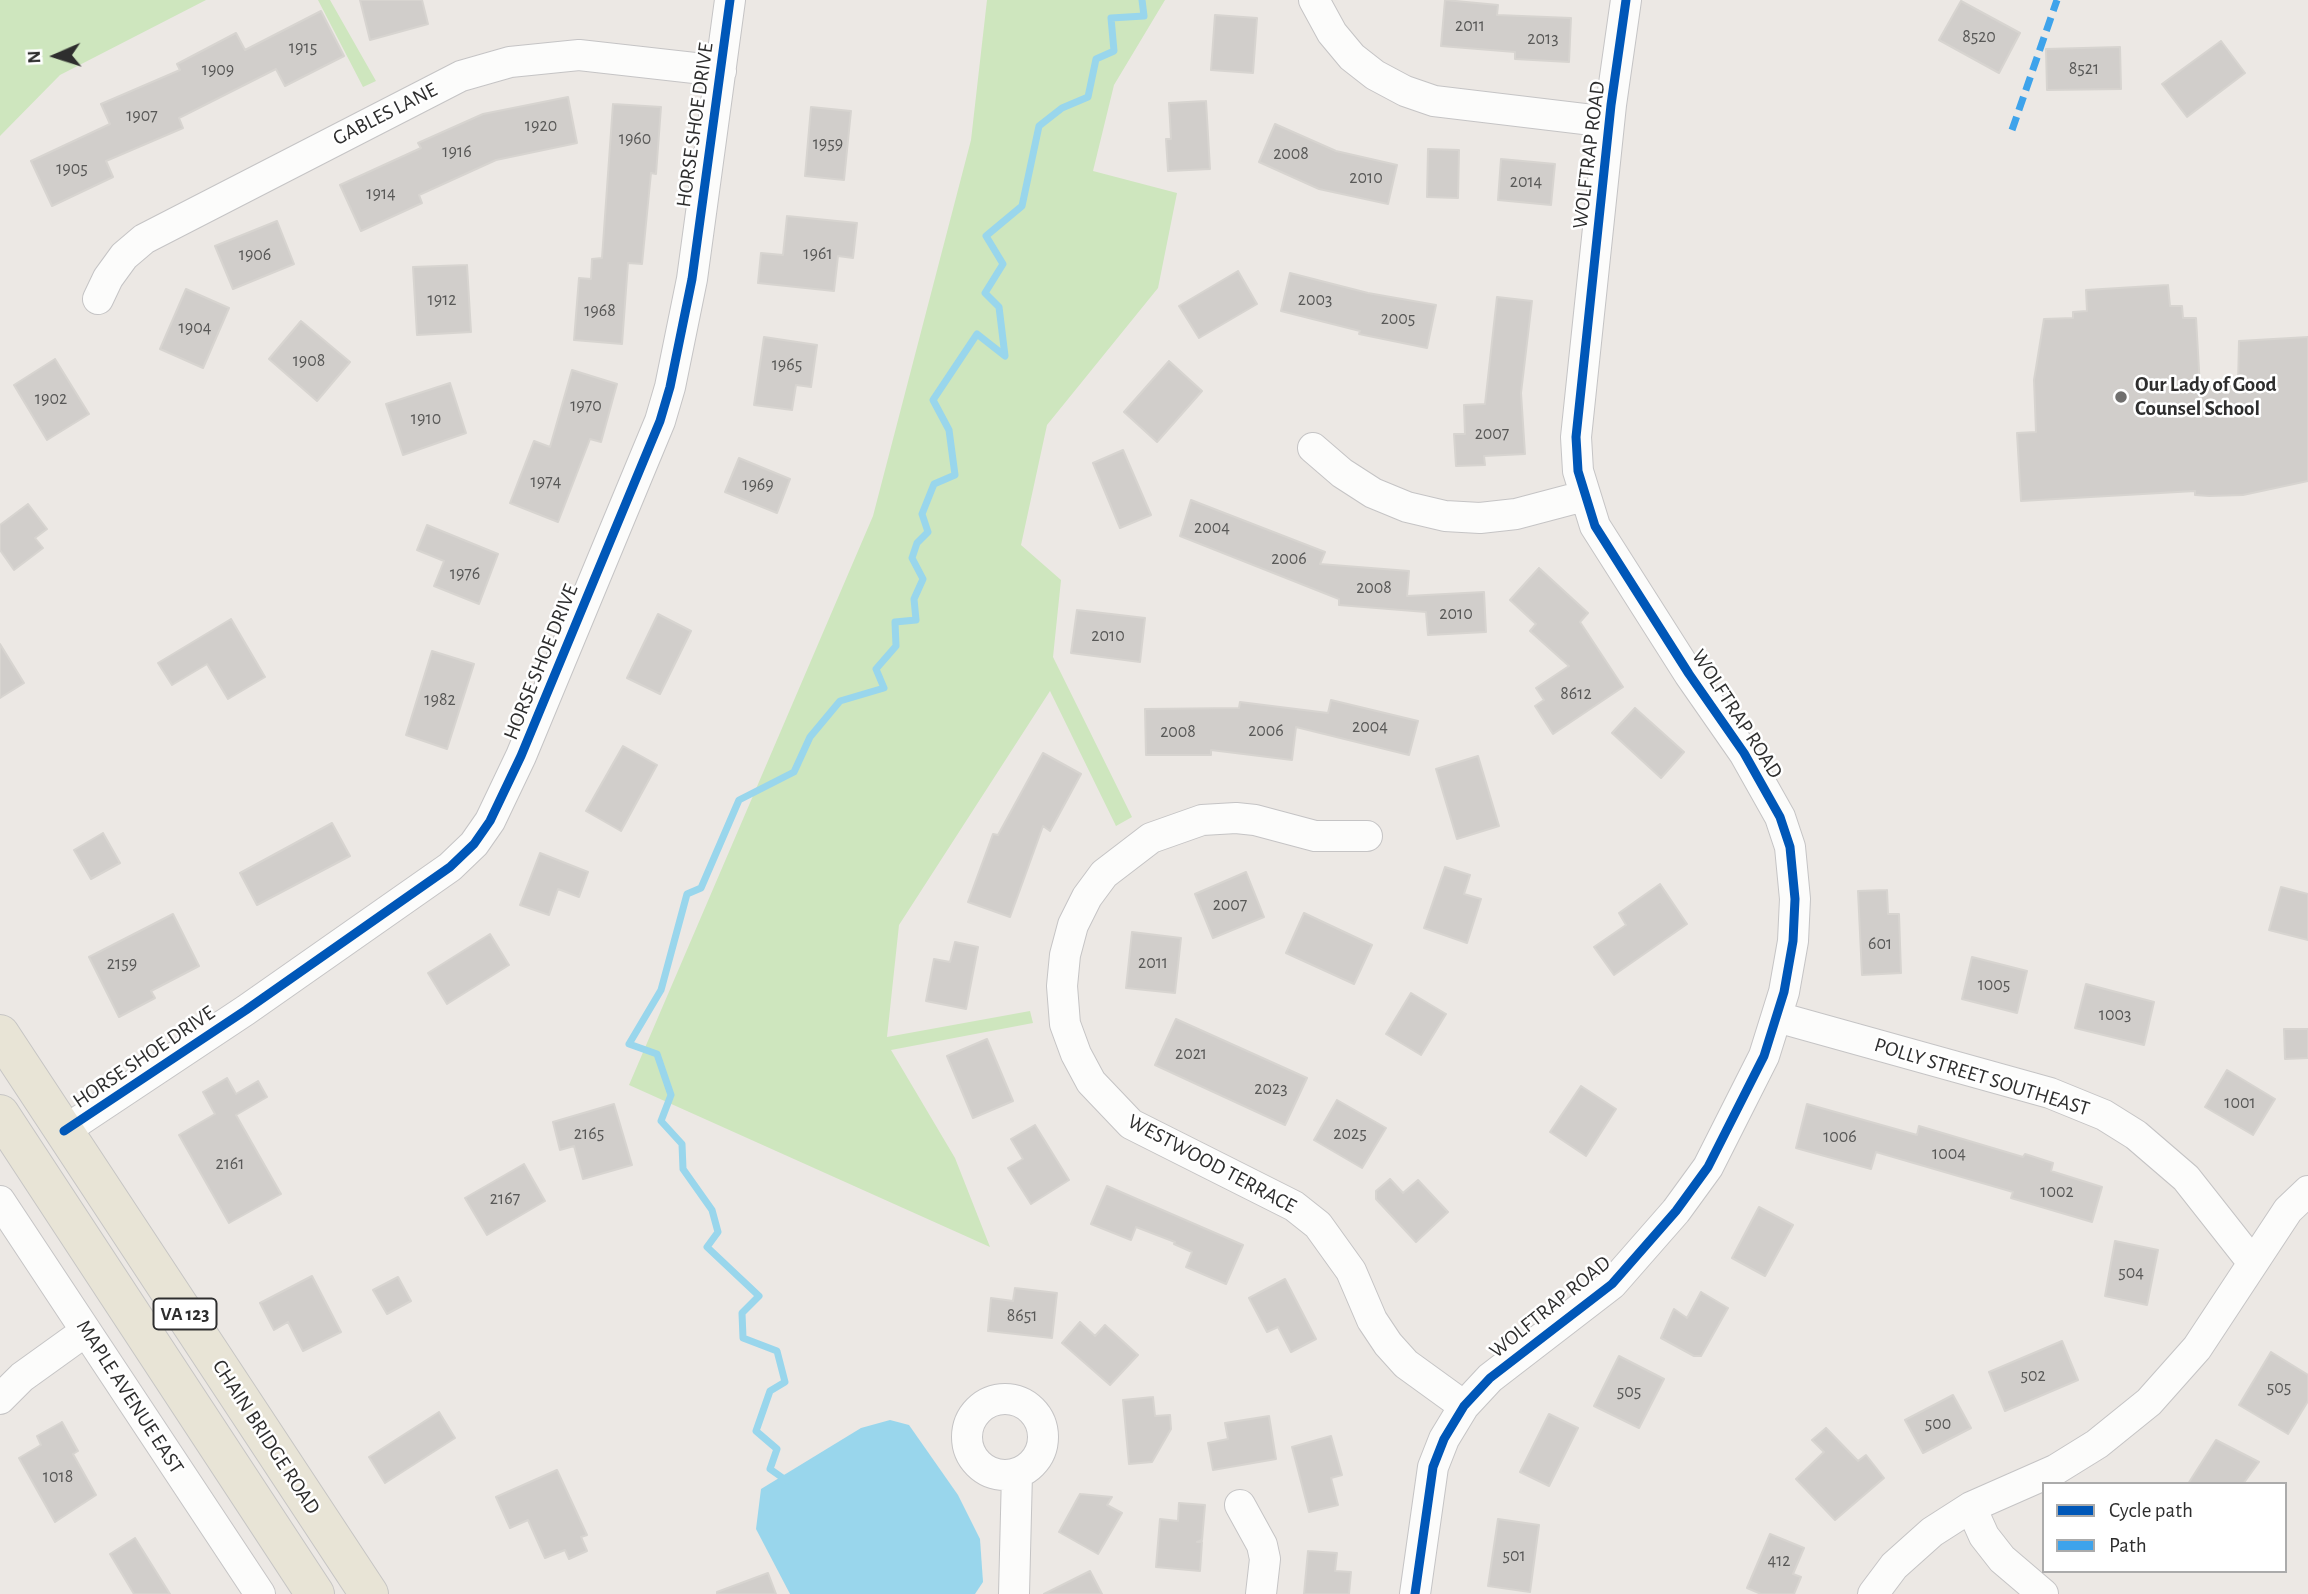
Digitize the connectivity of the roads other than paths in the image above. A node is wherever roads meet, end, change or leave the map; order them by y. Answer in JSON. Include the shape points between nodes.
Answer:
{"nodes":[{"id":1,"x":730,"y":0,"type":"edge"},
{"id":2,"x":1314,"y":0,"type":"edge"},
{"id":3,"x":1626,"y":0,"type":"edge"},
{"id":4,"x":721,"y":71,"type":"junction"},
{"id":5,"x":1609,"y":122,"type":"junction"},
{"id":6,"x":98,"y":299,"type":"dead end"},
{"id":7,"x":1313,"y":448,"type":"dead end"},
{"id":8,"x":1584,"y":496,"type":"junction"},
{"id":9,"x":1367,"y":836,"type":"dead end"},
{"id":10,"x":1777,"y":1017,"type":"junction"},
{"id":11,"x":0,"y":1034,"type":"edge"},
{"id":12,"x":0,"y":1114,"type":"edge"},
{"id":13,"x":64,"y":1131,"type":"junction"},
{"id":14,"x":2308,"y":1191,"type":"edge"},
{"id":15,"x":0,"y":1200,"type":"edge"},
{"id":16,"x":2253,"y":1263,"type":"junction"},
{"id":17,"x":86,"y":1331,"type":"junction"},
{"id":18,"x":0,"y":1399,"type":"edge"},
{"id":19,"x":1464,"y":1406,"type":"junction"},
{"id":20,"x":1017,"y":1473,"type":"dead end"},
{"id":21,"x":1240,"y":1505,"type":"dead end"},
{"id":22,"x":1971,"y":1507,"type":"junction"},
{"id":23,"x":260,"y":1594,"type":"edge"},
{"id":24,"x":315,"y":1594,"type":"edge"},
{"id":25,"x":369,"y":1594,"type":"edge"},
{"id":26,"x":1013,"y":1594,"type":"edge"},
{"id":27,"x":1261,"y":1594,"type":"edge"},
{"id":28,"x":1415,"y":1594,"type":"edge"},
{"id":29,"x":1873,"y":1594,"type":"edge"},
{"id":30,"x":2043,"y":1594,"type":"edge"}],
"edges":[{"from":1,"to":4,"type":"street","name":"HORSE SHOE DRIVE"},
{"from":2,"to":5,"type":"street","via":[[1352,57],[1405,91],[1434,101]]},
{"from":3,"to":5,"type":"street","name":"WOLFTRAP ROAD"},
{"from":4,"to":6,"type":"street","name":"GABLES LANE","via":[[579,55],[520,61],[461,76],[144,239],[124,256]]},
{"from":4,"to":13,"type":"street","name":"HORSE SHOE DRIVE","via":[[692,279],[660,421],[490,821],[450,867]]},
{"from":5,"to":8,"type":"street","name":"WOLFTRAP ROAD","via":[[1576,437]]},
{"from":7,"to":8,"type":"street","via":[[1373,493],[1445,516],[1516,514]]},
{"from":8,"to":10,"type":"street","name":"WOLFTRAP ROAD","via":[[1595,526],[1744,752],[1780,817],[1790,847],[1795,899],[1793,941]]},
{"from":9,"to":19,"type":"street","name":"WESTWOOD TERRACE","via":[[1315,836],[1236,818],[1202,820],[1151,838],[1104,874],[1073,925],[1062,986],[1065,1024],[1091,1082],[1131,1124],[1294,1206],[1318,1225],[1351,1271],[1388,1344],[1406,1364]]},
{"from":10,"to":16,"type":"street","name":"POLLY STREET SOUTHEAST","via":[[2050,1093],[2104,1115],[2136,1135],[2186,1178]]},
{"from":10,"to":19,"type":"street","name":"WOLFTRAP ROAD","via":[[1764,1056],[1708,1167],[1676,1211],[1612,1284],[1490,1378]]},
{"from":11,"to":13,"type":"main road","name":"CHAIN BRIDGE ROAD","number":"VA 123"},
{"from":12,"to":24,"type":"main road","number":"VA 123"},
{"from":13,"to":25,"type":"main road","name":"CHAIN BRIDGE ROAD","number":"VA 123"},
{"from":14,"to":16,"type":"street","via":[[2288,1210]]},
{"from":15,"to":17,"type":"street","name":"MAPLE AVENUE EAST"},
{"from":16,"to":22,"type":"street","via":[[2197,1349],[2149,1402],[2097,1444],[2055,1470]]},
{"from":17,"to":18,"type":"street","via":[[22,1377]]},
{"from":17,"to":23,"type":"street","name":"MAPLE AVENUE EAST"},
{"from":19,"to":28,"type":"street","name":"WOLFTRAP ROAD","via":[[1433,1466]]},
{"from":20,"to":26,"type":"street"},
{"from":21,"to":27,"type":"street","via":[[1262,1545]]},
{"from":22,"to":29,"type":"street","via":[[1914,1546]]},
{"from":22,"to":30,"type":"street","via":[[1984,1536],[2002,1559]]}]}
